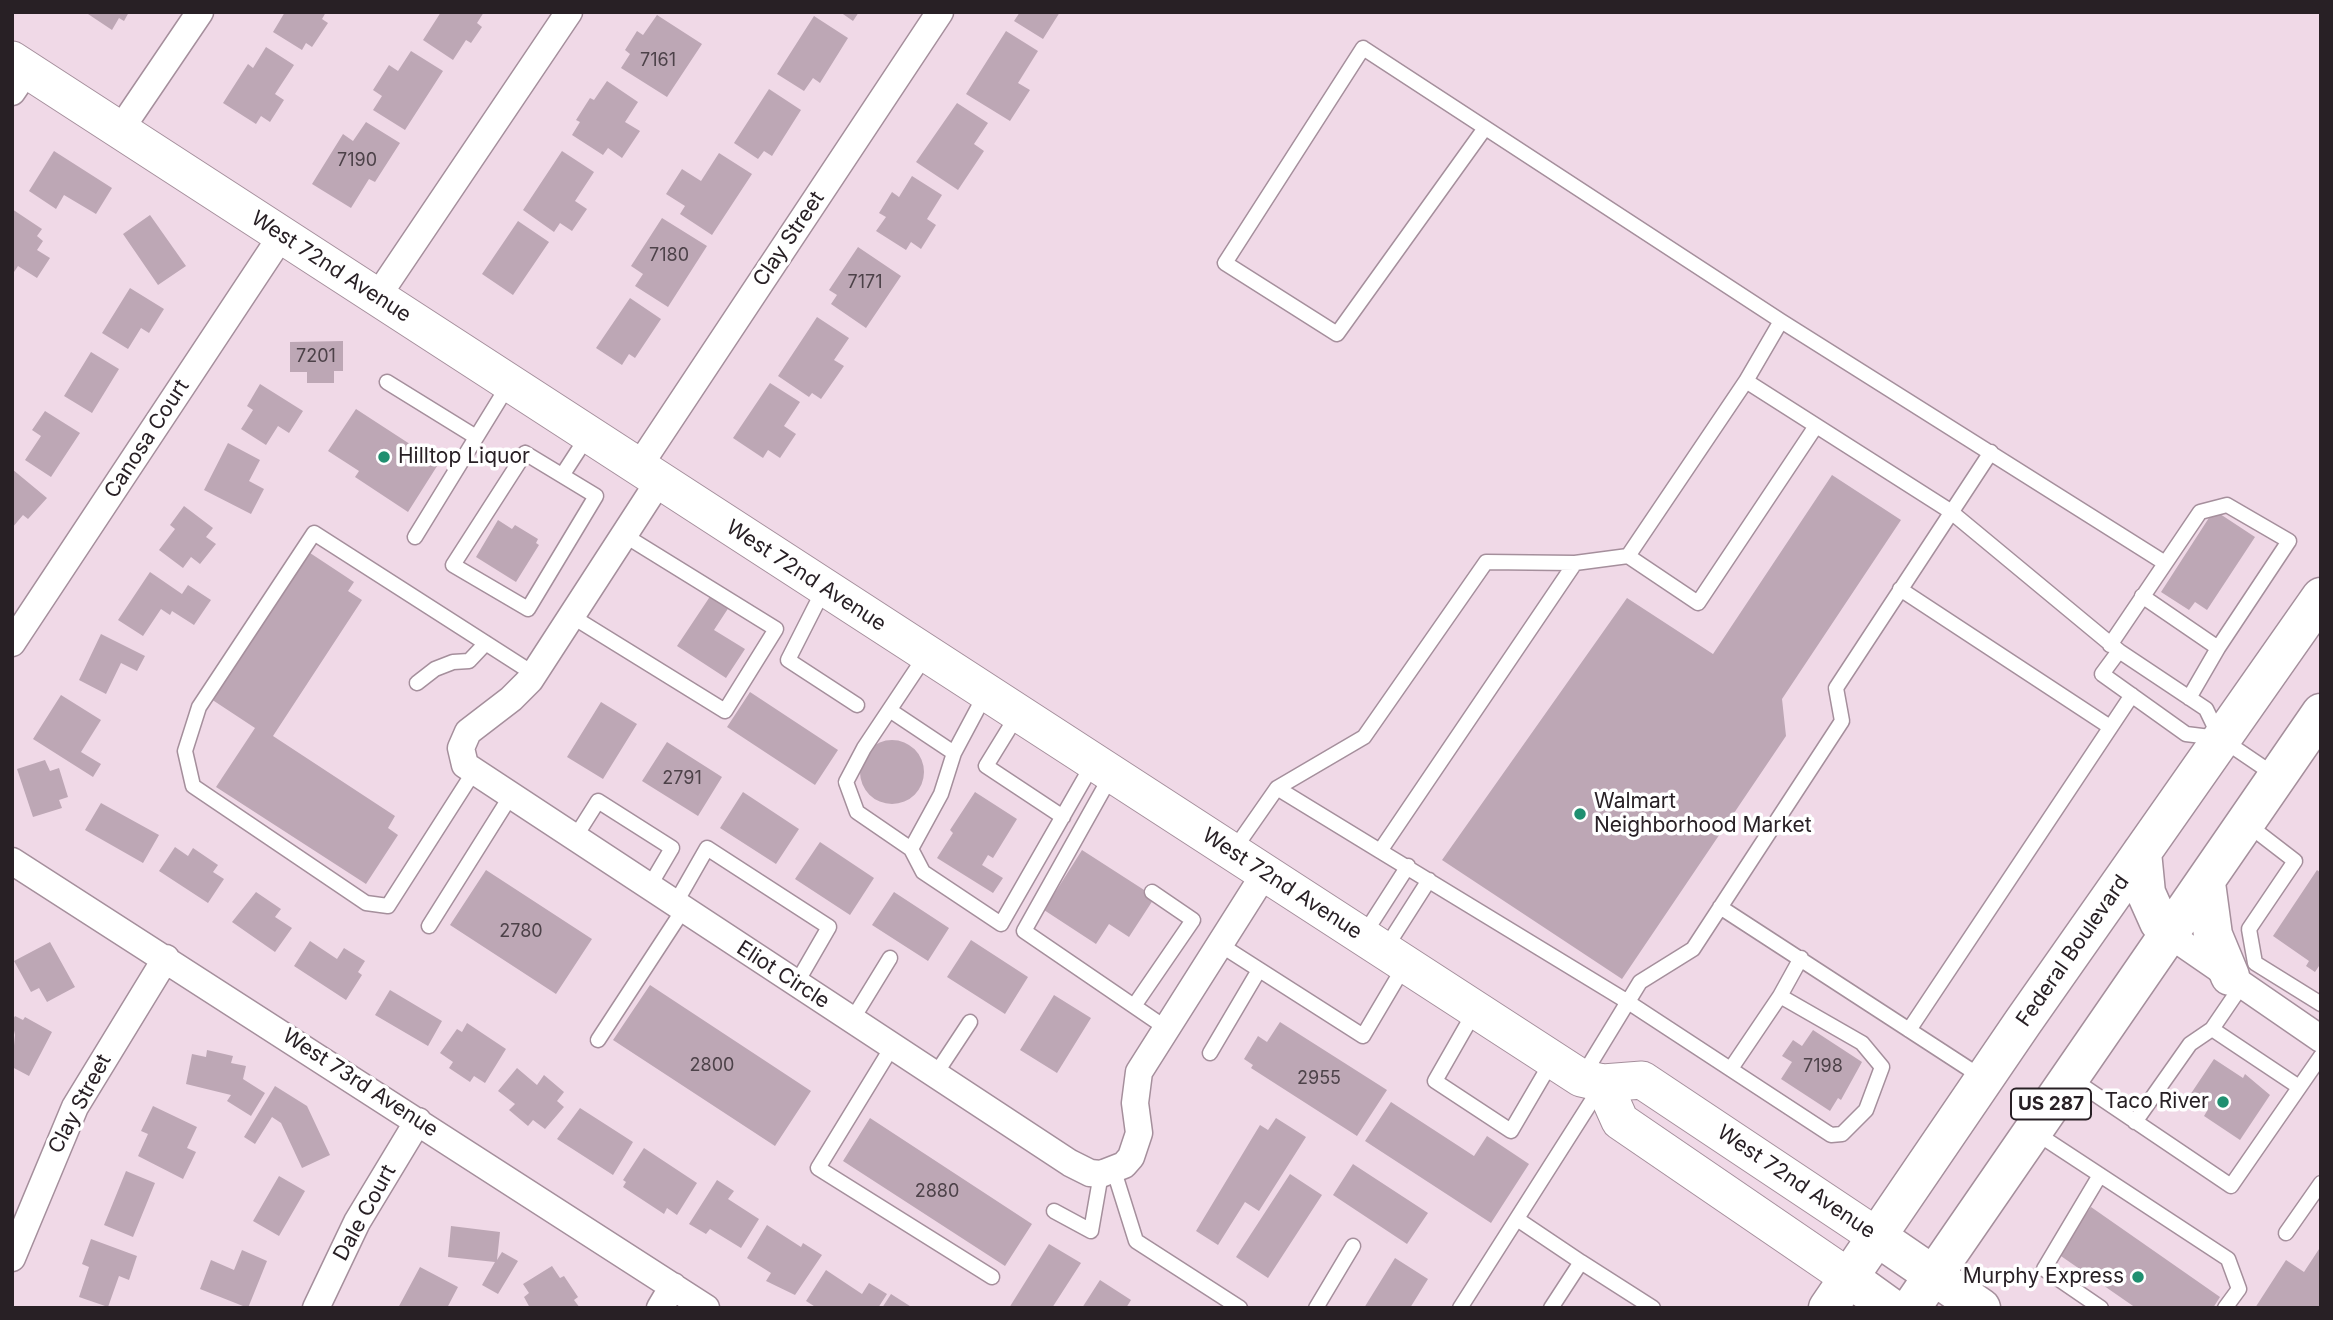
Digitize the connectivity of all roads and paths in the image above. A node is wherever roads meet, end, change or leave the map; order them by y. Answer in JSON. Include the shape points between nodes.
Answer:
{"nodes":[{"id":1,"x":200,"y":12,"type":"edge"},
{"id":2,"x":569,"y":12,"type":"edge"},
{"id":3,"x":940,"y":12,"type":"edge"},
{"id":4,"x":17,"y":74,"type":"edge"},
{"id":5,"x":1485,"y":128,"type":"junction"},
{"id":6,"x":120,"y":130,"type":"junction"},
{"id":7,"x":282,"y":235,"type":"junction"},
{"id":8,"x":377,"y":297,"type":"junction"},
{"id":9,"x":1781,"y":321,"type":"junction"},
{"id":10,"x":1746,"y":381,"type":"junction"},
{"id":11,"x":387,"y":382,"type":"dead end"},
{"id":12,"x":510,"y":383,"type":"junction"},
{"id":13,"x":1816,"y":426,"type":"junction"},
{"id":14,"x":589,"y":434,"type":"junction"},
{"id":15,"x":476,"y":437,"type":"junction"},
{"id":16,"x":1991,"y":452,"type":"junction"},
{"id":17,"x":563,"y":474,"type":"junction"},
{"id":18,"x":649,"y":474,"type":"junction"},
{"id":19,"x":1950,"y":511,"type":"junction"},
{"id":20,"x":624,"y":535,"type":"junction"},
{"id":21,"x":415,"y":537,"type":"dead end"},
{"id":22,"x":1628,"y":556,"type":"junction"},
{"id":23,"x":1576,"y":563,"type":"junction"},
{"id":24,"x":2165,"y":563,"type":"junction"},
{"id":25,"x":825,"y":588,"type":"junction"},
{"id":26,"x":1900,"y":589,"type":"junction"},
{"id":27,"x":2142,"y":596,"type":"junction"},
{"id":28,"x":2321,"y":597,"type":"edge"},
{"id":29,"x":573,"y":617,"type":"junction"},
{"id":30,"x":12,"y":643,"type":"edge"},
{"id":31,"x":486,"y":643,"type":"junction"},
{"id":32,"x":2115,"y":648,"type":"junction"},
{"id":33,"x":2218,"y":648,"type":"junction"},
{"id":34,"x":927,"y":654,"type":"junction"},
{"id":35,"x":534,"y":674,"type":"junction"},
{"id":36,"x":417,"y":683,"type":"dead end"},
{"id":37,"x":986,"y":693,"type":"junction"},
{"id":38,"x":2132,"y":695,"type":"junction"},
{"id":39,"x":2189,"y":698,"type":"junction"},
{"id":40,"x":857,"y":705,"type":"dead end"},
{"id":41,"x":891,"y":711,"type":"junction"},
{"id":42,"x":2321,"y":713,"type":"edge"},
{"id":43,"x":1019,"y":714,"type":"junction"},
{"id":44,"x":2213,"y":724,"type":"junction"},
{"id":45,"x":2110,"y":727,"type":"junction"},
{"id":46,"x":954,"y":753,"type":"junction"},
{"id":47,"x":1103,"y":768,"type":"junction"},
{"id":48,"x":473,"y":773,"type":"junction"},
{"id":49,"x":2277,"y":777,"type":"junction"},
{"id":50,"x":1276,"y":788,"type":"junction"},
{"id":51,"x":510,"y":797,"type":"junction"},
{"id":52,"x":1063,"y":817,"type":"junction"},
{"id":53,"x":2246,"y":823,"type":"junction"},
{"id":54,"x":574,"y":839,"type":"junction"},
{"id":55,"x":911,"y":849,"type":"junction"},
{"id":56,"x":1380,"y":850,"type":"junction"},
{"id":57,"x":1232,"y":852,"type":"junction"},
{"id":58,"x":2142,"y":852,"type":"junction"},
{"id":59,"x":12,"y":861,"type":"edge"},
{"id":60,"x":1408,"y":866,"type":"junction"},
{"id":61,"x":1265,"y":873,"type":"junction"},
{"id":62,"x":1429,"y":880,"type":"junction"},
{"id":63,"x":2206,"y":883,"type":"junction"},
{"id":64,"x":649,"y":887,"type":"junction"},
{"id":65,"x":1152,"y":892,"type":"dead end"},
{"id":66,"x":679,"y":907,"type":"junction"},
{"id":67,"x":1720,"y":907,"type":"junction"},
{"id":68,"x":429,"y":926,"type":"dead end"},
{"id":69,"x":2170,"y":935,"type":"junction"},
{"id":70,"x":1219,"y":944,"type":"junction"},
{"id":71,"x":1384,"y":950,"type":"junction"},
{"id":72,"x":166,"y":958,"type":"junction"},
{"id":73,"x":890,"y":958,"type":"dead end"},
{"id":74,"x":1801,"y":958,"type":"junction"},
{"id":75,"x":1259,"y":970,"type":"junction"},
{"id":76,"x":2236,"y":980,"type":"junction"},
{"id":77,"x":796,"y":984,"type":"junction"},
{"id":78,"x":1780,"y":996,"type":"junction"},
{"id":79,"x":1628,"y":1002,"type":"junction"},
{"id":80,"x":2321,"y":1004,"type":"edge"},
{"id":81,"x":1134,"y":1006,"type":"junction"},
{"id":82,"x":1476,"y":1010,"type":"junction"},
{"id":83,"x":852,"y":1020,"type":"junction"},
{"id":84,"x":970,"y":1022,"type":"dead end"},
{"id":85,"x":1166,"y":1028,"type":"junction"},
{"id":86,"x":2212,"y":1029,"type":"junction"},
{"id":87,"x":1909,"y":1030,"type":"junction"},
{"id":88,"x":2321,"y":1039,"type":"edge"},
{"id":89,"x":598,"y":1040,"type":"dead end"},
{"id":90,"x":892,"y":1047,"type":"junction"},
{"id":91,"x":1210,"y":1053,"type":"dead end"},
{"id":92,"x":2321,"y":1056,"type":"edge"},
{"id":93,"x":1732,"y":1068,"type":"junction"},
{"id":94,"x":1579,"y":1073,"type":"junction"},
{"id":95,"x":935,"y":1075,"type":"junction"},
{"id":96,"x":2069,"y":1077,"type":"junction"},
{"id":97,"x":1984,"y":1079,"type":"junction"},
{"id":98,"x":2299,"y":1087,"type":"junction"},
{"id":99,"x":418,"y":1121,"type":"junction"},
{"id":100,"x":2136,"y":1122,"type":"junction"},
{"id":101,"x":2032,"y":1130,"type":"junction"},
{"id":102,"x":1107,"y":1172,"type":"junction"},
{"id":103,"x":2100,"y":1175,"type":"junction"},
{"id":104,"x":2321,"y":1183,"type":"edge"},
{"id":105,"x":1054,"y":1211,"type":"dead end"},
{"id":106,"x":1517,"y":1219,"type":"junction"},
{"id":107,"x":2287,"y":1233,"type":"dead end"},
{"id":108,"x":1876,"y":1236,"type":"junction"},
{"id":109,"x":1353,"y":1246,"type":"dead end"},
{"id":110,"x":12,"y":1258,"type":"edge"},
{"id":111,"x":1581,"y":1262,"type":"junction"},
{"id":112,"x":1934,"y":1274,"type":"junction"},
{"id":113,"x":992,"y":1277,"type":"dead end"},
{"id":114,"x":1838,"y":1292,"type":"edge"},
{"id":115,"x":667,"y":1297,"type":"edge"},
{"id":116,"x":316,"y":1308,"type":"edge"},
{"id":117,"x":706,"y":1308,"type":"edge"},
{"id":118,"x":1240,"y":1308,"type":"edge"},
{"id":119,"x":1316,"y":1308,"type":"edge"},
{"id":120,"x":1460,"y":1308,"type":"edge"},
{"id":121,"x":1551,"y":1308,"type":"edge"},
{"id":122,"x":1653,"y":1308,"type":"edge"},
{"id":123,"x":1891,"y":1308,"type":"edge"},
{"id":124,"x":1911,"y":1308,"type":"edge"},
{"id":125,"x":1981,"y":1308,"type":"edge"},
{"id":126,"x":2101,"y":1308,"type":"edge"},
{"id":127,"x":2225,"y":1308,"type":"edge"}],
"edges":[{"from":1,"to":6,"type":"street"},
{"from":2,"to":8,"type":"street"},
{"from":3,"to":18,"type":"street","name":"Clay Street"},
{"from":4,"to":6,"type":"main road","name":"West 72nd Avenue"},
{"from":5,"to":5,"type":"lane","via":[[1363,48],[1225,263],[1337,334]]},
{"from":5,"to":9,"type":"lane"},
{"from":6,"to":7,"type":"main road","name":"West 72nd Avenue"},
{"from":7,"to":8,"type":"main road","name":"West 72nd Avenue"},
{"from":7,"to":30,"type":"street","name":"Canosa Court"},
{"from":8,"to":12,"type":"main road","name":"West 72nd Avenue"},
{"from":9,"to":10,"type":"lane"},
{"from":9,"to":16,"type":"lane"},
{"from":10,"to":13,"type":"lane"},
{"from":10,"to":22,"type":"lane"},
{"from":11,"to":15,"type":"lane"},
{"from":12,"to":14,"type":"main road","name":"West 72nd Avenue"},
{"from":12,"to":15,"type":"lane"},
{"from":13,"to":19,"type":"lane"},
{"from":13,"to":22,"type":"lane","via":[[1698,603]]},
{"from":14,"to":17,"type":"lane"},
{"from":14,"to":18,"type":"main road","name":"West 72nd Avenue"},
{"from":15,"to":21,"type":"lane"},
{"from":16,"to":19,"type":"lane"},
{"from":16,"to":24,"type":"lane"},
{"from":17,"to":17,"type":"lane","via":[[525,453],[453,565],[528,609],[596,496]]},
{"from":18,"to":20,"type":"street"},
{"from":18,"to":25,"type":"main road","name":"West 72nd Avenue"},
{"from":19,"to":26,"type":"lane"},
{"from":19,"to":32,"type":"lane"},
{"from":20,"to":29,"type":"street"},
{"from":20,"to":29,"type":"lane","via":[[776,629],[725,711]]},
{"from":22,"to":23,"type":"lane"},
{"from":23,"to":50,"type":"lane","via":[[1486,562],[1364,737]]},
{"from":23,"to":56,"type":"lane"},
{"from":24,"to":27,"type":"lane"},
{"from":24,"to":33,"type":"lane","via":[[2200,512],[2227,505],[2289,541]]},
{"from":25,"to":34,"type":"main road","name":"West 72nd Avenue"},
{"from":25,"to":40,"type":"lane","via":[[788,660]]},
{"from":26,"to":45,"type":"lane"},
{"from":26,"to":67,"type":"lane","via":[[1836,688],[1842,721]]},
{"from":27,"to":32,"type":"lane"},
{"from":27,"to":33,"type":"lane"},
{"from":28,"to":44,"type":"main road","name":"Federal Boulevard","number":"US 287"},
{"from":29,"to":35,"type":"street"},
{"from":31,"to":35,"type":"lane"},
{"from":31,"to":36,"type":"lane","via":[[469,661],[436,669]]},
{"from":31,"to":48,"type":"lane","via":[[314,533],[199,707],[185,751],[193,786],[366,903],[388,906]]},
{"from":32,"to":38,"type":"lane","via":[[2102,674]]},
{"from":32,"to":39,"type":"lane"},
{"from":33,"to":39,"type":"lane"},
{"from":34,"to":37,"type":"main road","name":"West 72nd Avenue"},
{"from":34,"to":41,"type":"lane"},
{"from":35,"to":48,"type":"street","via":[[463,740],[461,757]]},
{"from":37,"to":43,"type":"main road","name":"West 72nd Avenue"},
{"from":37,"to":46,"type":"lane"},
{"from":38,"to":44,"type":"lane","via":[[2186,734]]},
{"from":38,"to":45,"type":"lane"},
{"from":39,"to":44,"type":"lane"},
{"from":41,"to":46,"type":"lane"},
{"from":41,"to":55,"type":"lane","via":[[846,782],[857,812]]},
{"from":42,"to":49,"type":"main road","number":"US 287"},
{"from":43,"to":47,"type":"main road","name":"West 72nd Avenue"},
{"from":43,"to":52,"type":"lane","via":[[986,766]]},
{"from":44,"to":49,"type":"lane"},
{"from":44,"to":58,"type":"main road","name":"Federal Boulevard","number":"US 287"},
{"from":45,"to":87,"type":"lane"},
{"from":46,"to":55,"type":"lane","via":[[941,794]]},
{"from":47,"to":52,"type":"lane"},
{"from":47,"to":57,"type":"main road","name":"West 72nd Avenue"},
{"from":47,"to":81,"type":"lane","via":[[1024,931]]},
{"from":48,"to":51,"type":"street","name":"Eliot Circle"},
{"from":49,"to":53,"type":"main road","number":"US 287"},
{"from":50,"to":56,"type":"lane"},
{"from":50,"to":57,"type":"lane"},
{"from":51,"to":54,"type":"street","name":"Eliot Circle"},
{"from":51,"to":68,"type":"lane"},
{"from":52,"to":55,"type":"lane","via":[[1001,924],[923,872]]},
{"from":53,"to":63,"type":"main road","number":"US 287"},
{"from":53,"to":80,"type":"lane","via":[[2295,861],[2249,929],[2255,963]]},
{"from":54,"to":64,"type":"street","name":"Eliot Circle"},
{"from":54,"to":64,"type":"lane","via":[[598,801],[672,848]]},
{"from":56,"to":60,"type":"lane"},
{"from":57,"to":61,"type":"main road","name":"West 72nd Avenue"},
{"from":58,"to":69,"type":"main road","via":[[2146,893]]},
{"from":58,"to":97,"type":"main road","name":"Federal Boulevard","number":"US 287"},
{"from":59,"to":72,"type":"street","name":"West 73rd Avenue"},
{"from":60,"to":62,"type":"lane"},
{"from":60,"to":71,"type":"lane"},
{"from":61,"to":70,"type":"street"},
{"from":61,"to":71,"type":"main road","name":"West 72nd Avenue"},
{"from":62,"to":71,"type":"lane"},
{"from":62,"to":79,"type":"lane"},
{"from":63,"to":69,"type":"main road","number":"US 287"},
{"from":63,"to":76,"type":"main road","via":[[2213,936]]},
{"from":64,"to":66,"type":"street","name":"Eliot Circle"},
{"from":65,"to":81,"type":"lane","via":[[1193,920]]},
{"from":66,"to":77,"type":"street","name":"Eliot Circle"},
{"from":66,"to":77,"type":"lane","via":[[707,848],[829,927]]},
{"from":66,"to":89,"type":"lane"},
{"from":67,"to":74,"type":"lane"},
{"from":67,"to":79,"type":"lane","via":[[1693,949],[1640,982]]},
{"from":69,"to":76,"type":"street"},
{"from":69,"to":96,"type":"main road","number":"US 287"},
{"from":70,"to":75,"type":"lane"},
{"from":70,"to":85,"type":"street"},
{"from":71,"to":75,"type":"lane","via":[[1363,1035]]},
{"from":71,"to":82,"type":"main road","name":"West 72nd Avenue"},
{"from":72,"to":99,"type":"street","name":"West 73rd Avenue"},
{"from":72,"to":110,"type":"street","name":"Clay Street","via":[[75,1107]]},
{"from":73,"to":83,"type":"lane"},
{"from":74,"to":78,"type":"lane"},
{"from":74,"to":87,"type":"lane"},
{"from":75,"to":91,"type":"lane"},
{"from":76,"to":86,"type":"lane"},
{"from":76,"to":88,"type":"street"},
{"from":77,"to":83,"type":"street","name":"Eliot Circle"},
{"from":78,"to":93,"type":"lane"},
{"from":78,"to":93,"type":"lane","via":[[1862,1043],[1882,1067],[1866,1110],[1842,1134],[1831,1135]]},
{"from":79,"to":93,"type":"lane"},
{"from":79,"to":94,"type":"lane"},
{"from":81,"to":85,"type":"lane"},
{"from":82,"to":94,"type":"main road","name":"West 72nd Avenue"},
{"from":82,"to":94,"type":"lane","via":[[1435,1081],[1511,1131]]},
{"from":83,"to":90,"type":"street","name":"Eliot Circle"},
{"from":84,"to":95,"type":"lane"},
{"from":85,"to":102,"type":"street","via":[[1147,1056],[1135,1088],[1137,1145],[1132,1157]]},
{"from":86,"to":98,"type":"lane"},
{"from":86,"to":100,"type":"lane","via":[[2190,1044]]},
{"from":87,"to":97,"type":"lane"},
{"from":90,"to":95,"type":"street","name":"Eliot Circle"},
{"from":90,"to":113,"type":"lane","via":[[818,1168]]},
{"from":92,"to":98,"type":"lane"},
{"from":94,"to":106,"type":"lane"},
{"from":94,"to":108,"type":"main road","name":"West 72nd Avenue","via":[[1642,1080]]},
{"from":94,"to":114,"type":"main road","via":[[1620,1121]]},
{"from":95,"to":102,"type":"street","name":"Eliot Circle","via":[[1070,1163],[1090,1173]]},
{"from":96,"to":100,"type":"lane"},
{"from":96,"to":101,"type":"main road","number":"US 287"},
{"from":97,"to":108,"type":"main road","name":"Federal Boulevard","number":"US 287"},
{"from":98,"to":100,"type":"lane","via":[[2231,1186]]},
{"from":99,"to":115,"type":"street","name":"West 73rd Avenue"},
{"from":99,"to":116,"type":"street","name":"Dale Court","via":[[357,1222]]},
{"from":101,"to":103,"type":"lane"},
{"from":101,"to":112,"type":"main road","number":"US 287"},
{"from":102,"to":105,"type":"lane","via":[[1091,1231]]},
{"from":102,"to":118,"type":"lane","via":[[1136,1241]]},
{"from":103,"to":126,"type":"lane","via":[[2044,1269]]},
{"from":103,"to":127,"type":"lane","via":[[2228,1259],[2239,1289]]},
{"from":104,"to":107,"type":"lane"},
{"from":106,"to":111,"type":"lane"},
{"from":106,"to":120,"type":"lane"},
{"from":108,"to":112,"type":"main road","name":"West 72nd Avenue"},
{"from":108,"to":114,"type":"main road","name":"Federal Boulevard","number":"US 287"},
{"from":109,"to":119,"type":"lane"},
{"from":111,"to":121,"type":"lane"},
{"from":111,"to":122,"type":"lane"},
{"from":112,"to":124,"type":"main road","number":"US 287"},
{"from":112,"to":125,"type":"main road","name":"West 72nd Avenue"},
{"from":114,"to":123,"type":"main road"},
{"from":115,"to":117,"type":"street","name":"West 73rd Avenue"}]}
